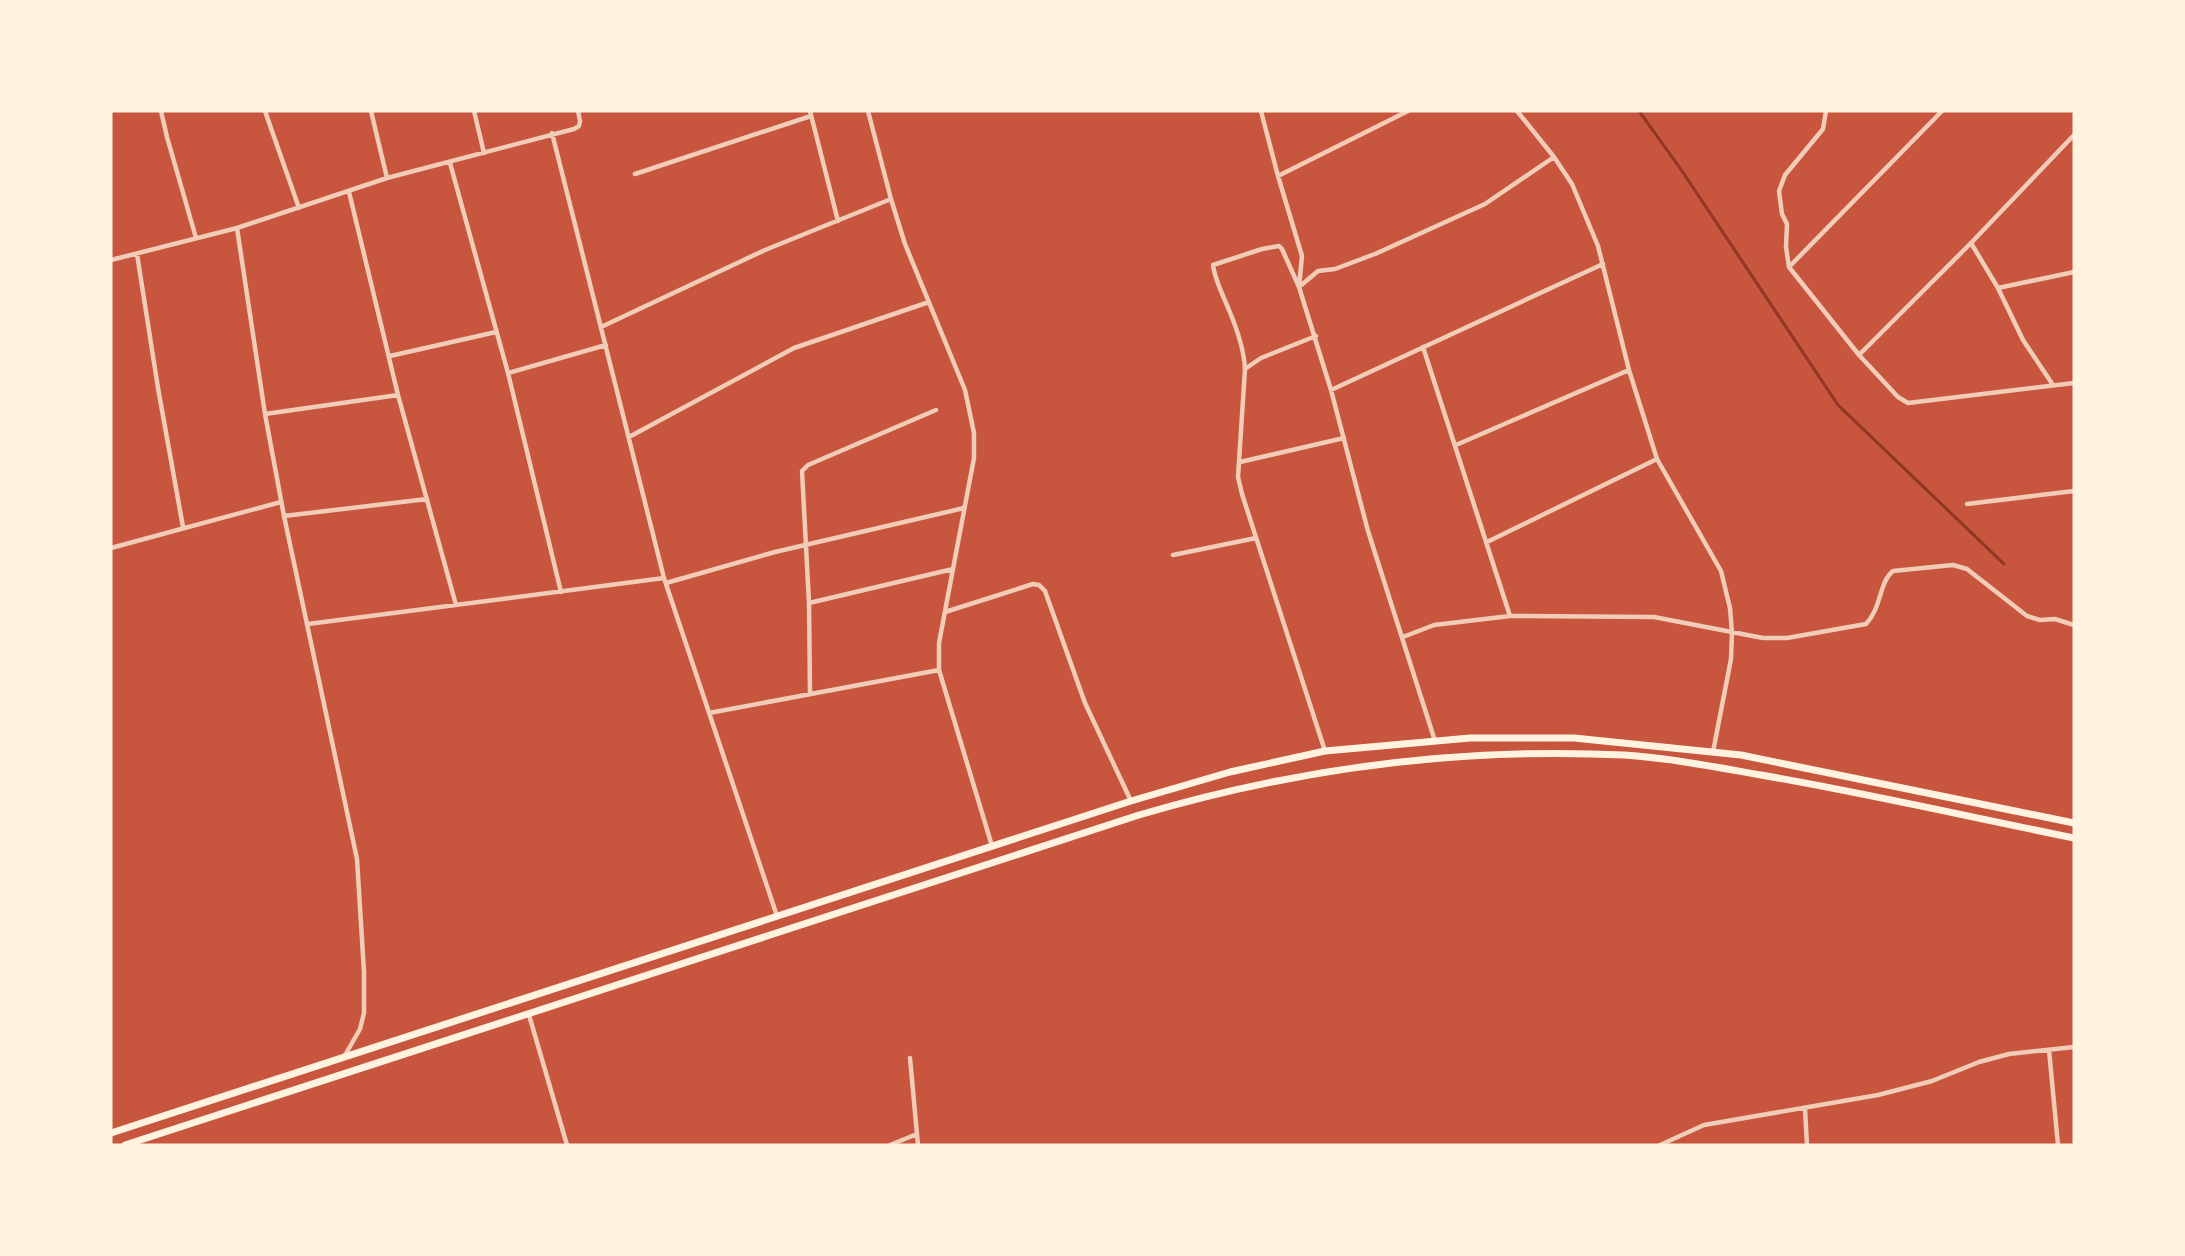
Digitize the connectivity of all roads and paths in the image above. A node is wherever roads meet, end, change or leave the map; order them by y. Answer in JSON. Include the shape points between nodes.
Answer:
{"nodes":[{"id":1,"x":161,"y":111,"type":"edge"},
{"id":2,"x":265,"y":111,"type":"edge"},
{"id":3,"x":371,"y":111,"type":"edge"},
{"id":4,"x":474,"y":111,"type":"edge"},
{"id":5,"x":578,"y":111,"type":"edge"},
{"id":6,"x":868,"y":111,"type":"edge"},
{"id":7,"x":1261,"y":111,"type":"edge"},
{"id":8,"x":1408,"y":111,"type":"edge"},
{"id":9,"x":1517,"y":111,"type":"edge"},
{"id":10,"x":1826,"y":111,"type":"edge"},
{"id":11,"x":1942,"y":111,"type":"edge"},
{"id":12,"x":811,"y":114,"type":"edge"},
{"id":13,"x":552,"y":133,"type":"junction"},
{"id":14,"x":2074,"y":135,"type":"edge"},
{"id":15,"x":484,"y":153,"type":"junction"},
{"id":16,"x":1554,"y":157,"type":"junction"},
{"id":17,"x":450,"y":163,"type":"junction"},
{"id":18,"x":635,"y":174,"type":"dead end"},
{"id":19,"x":1278,"y":176,"type":"junction"},
{"id":20,"x":387,"y":178,"type":"junction"},
{"id":21,"x":349,"y":192,"type":"junction"},
{"id":22,"x":891,"y":199,"type":"junction"},
{"id":23,"x":299,"y":208,"type":"junction"},
{"id":24,"x":838,"y":221,"type":"junction"},
{"id":25,"x":237,"y":228,"type":"junction"},
{"id":26,"x":196,"y":238,"type":"junction"},
{"id":27,"x":1971,"y":243,"type":"junction"},
{"id":28,"x":137,"y":254,"type":"junction"},
{"id":29,"x":111,"y":260,"type":"edge"},
{"id":30,"x":1603,"y":264,"type":"junction"},
{"id":31,"x":1790,"y":267,"type":"junction"},
{"id":32,"x":2074,"y":272,"type":"edge"},
{"id":33,"x":1299,"y":287,"type":"junction"},
{"id":34,"x":1998,"y":288,"type":"junction"},
{"id":35,"x":929,"y":302,"type":"junction"},
{"id":36,"x":601,"y":327,"type":"junction"},
{"id":37,"x":496,"y":332,"type":"junction"},
{"id":38,"x":1316,"y":336,"type":"junction"},
{"id":39,"x":606,"y":345,"type":"junction"},
{"id":40,"x":1423,"y":347,"type":"junction"},
{"id":41,"x":1859,"y":355,"type":"junction"},
{"id":42,"x":390,"y":356,"type":"junction"},
{"id":43,"x":1245,"y":369,"type":"junction"},
{"id":44,"x":1629,"y":370,"type":"junction"},
{"id":45,"x":508,"y":373,"type":"junction"},
{"id":46,"x":2074,"y":383,"type":"edge"},
{"id":47,"x":2053,"y":385,"type":"junction"},
{"id":48,"x":1331,"y":390,"type":"junction"},
{"id":49,"x":398,"y":395,"type":"junction"},
{"id":50,"x":936,"y":410,"type":"dead end"},
{"id":51,"x":266,"y":414,"type":"junction"},
{"id":52,"x":629,"y":437,"type":"junction"},
{"id":53,"x":1344,"y":438,"type":"junction"},
{"id":54,"x":1456,"y":445,"type":"junction"},
{"id":55,"x":1657,"y":459,"type":"junction"},
{"id":56,"x":1240,"y":462,"type":"junction"},
{"id":57,"x":2074,"y":491,"type":"edge"},
{"id":58,"x":427,"y":499,"type":"junction"},
{"id":59,"x":281,"y":502,"type":"junction"},
{"id":60,"x":1967,"y":504,"type":"dead end"},
{"id":61,"x":964,"y":508,"type":"junction"},
{"id":62,"x":284,"y":516,"type":"junction"},
{"id":63,"x":183,"y":527,"type":"junction"},
{"id":64,"x":1256,"y":538,"type":"junction"},
{"id":65,"x":1486,"y":542,"type":"junction"},
{"id":66,"x":806,"y":545,"type":"junction"},
{"id":67,"x":111,"y":548,"type":"edge"},
{"id":68,"x":1173,"y":555,"type":"dead end"},
{"id":69,"x":953,"y":569,"type":"junction"},
{"id":70,"x":665,"y":581,"type":"junction"},
{"id":71,"x":561,"y":592,"type":"junction"},
{"id":72,"x":810,"y":603,"type":"junction"},
{"id":73,"x":456,"y":605,"type":"junction"},
{"id":74,"x":945,"y":612,"type":"junction"},
{"id":75,"x":1510,"y":616,"type":"junction"},
{"id":76,"x":308,"y":624,"type":"junction"},
{"id":77,"x":2074,"y":625,"type":"edge"},
{"id":78,"x":1732,"y":633,"type":"junction"},
{"id":79,"x":1403,"y":637,"type":"junction"},
{"id":80,"x":939,"y":670,"type":"junction"},
{"id":81,"x":810,"y":694,"type":"junction"},
{"id":82,"x":710,"y":713,"type":"junction"},
{"id":83,"x":1435,"y":741,"type":"junction"},
{"id":84,"x":1324,"y":751,"type":"junction"},
{"id":85,"x":1713,"y":752,"type":"junction"},
{"id":86,"x":1131,"y":801,"type":"junction"},
{"id":87,"x":2074,"y":823,"type":"edge"},
{"id":88,"x":2074,"y":838,"type":"edge"},
{"id":89,"x":992,"y":846,"type":"junction"},
{"id":90,"x":777,"y":916,"type":"junction"},
{"id":91,"x":528,"y":1015,"type":"junction"},
{"id":92,"x":2074,"y":1047,"type":"edge"},
{"id":93,"x":2049,"y":1050,"type":"junction"},
{"id":94,"x":344,"y":1057,"type":"junction"},
{"id":95,"x":910,"y":1058,"type":"dead end"},
{"id":96,"x":1805,"y":1109,"type":"junction"},
{"id":97,"x":111,"y":1133,"type":"edge"},
{"id":98,"x":917,"y":1134,"type":"junction"},
{"id":99,"x":125,"y":1145,"type":"edge"},
{"id":100,"x":567,"y":1145,"type":"edge"},
{"id":101,"x":890,"y":1145,"type":"edge"},
{"id":102,"x":918,"y":1145,"type":"edge"},
{"id":103,"x":1660,"y":1145,"type":"edge"},
{"id":104,"x":1807,"y":1145,"type":"edge"},
{"id":105,"x":2058,"y":1145,"type":"edge"}],
"edges":[{"from":1,"to":26,"type":"street"},
{"from":2,"to":23,"type":"street"},
{"from":3,"to":20,"type":"street"},
{"from":4,"to":15,"type":"street"},
{"from":5,"to":13,"type":"street","via":[[579,126]]},
{"from":6,"to":22,"type":"street"},
{"from":7,"to":19,"type":"street"},
{"from":8,"to":19,"type":"street"},
{"from":9,"to":16,"type":"street"},
{"from":10,"to":31,"type":"street","via":[[1824,129],[1785,175],[1779,191]]},
{"from":11,"to":31,"type":"street"},
{"from":12,"to":18,"type":"street"},
{"from":12,"to":24,"type":"street"},
{"from":13,"to":15,"type":"street"},
{"from":13,"to":36,"type":"street"},
{"from":14,"to":27,"type":"street"},
{"from":15,"to":17,"type":"street"},
{"from":16,"to":30,"type":"street","via":[[1572,184]]},
{"from":16,"to":33,"type":"street","via":[[1485,204],[1375,254],[1318,271]]},
{"from":17,"to":20,"type":"street"},
{"from":17,"to":37,"type":"street"},
{"from":19,"to":33,"type":"street","via":[[1302,256]]},
{"from":20,"to":21,"type":"street"},
{"from":21,"to":23,"type":"street"},
{"from":21,"to":42,"type":"street"},
{"from":22,"to":24,"type":"street"},
{"from":22,"to":35,"type":"street"},
{"from":23,"to":25,"type":"street"},
{"from":24,"to":36,"type":"street","via":[[712,274]]},
{"from":25,"to":26,"type":"street"},
{"from":25,"to":51,"type":"street"},
{"from":26,"to":28,"type":"street"},
{"from":27,"to":34,"type":"street"},
{"from":27,"to":41,"type":"street"},
{"from":28,"to":29,"type":"street"},
{"from":28,"to":63,"type":"street"},
{"from":30,"to":40,"type":"street"},
{"from":30,"to":44,"type":"street"},
{"from":31,"to":41,"type":"street"},
{"from":32,"to":34,"type":"street"},
{"from":33,"to":38,"type":"street"},
{"from":33,"to":43,"type":"street","via":[[1279,246],[1213,265],[1245,356]]},
{"from":34,"to":47,"type":"street","via":[[2023,340]]},
{"from":35,"to":52,"type":"street","via":[[794,348]]},
{"from":35,"to":61,"type":"street","via":[[965,390],[974,433],[974,458]]},
{"from":36,"to":39,"type":"street"},
{"from":37,"to":42,"type":"street"},
{"from":37,"to":45,"type":"street"},
{"from":38,"to":43,"type":"street","via":[[1261,358]]},
{"from":38,"to":48,"type":"street"},
{"from":39,"to":45,"type":"street"},
{"from":39,"to":52,"type":"street"},
{"from":40,"to":48,"type":"street"},
{"from":40,"to":54,"type":"street"},
{"from":41,"to":47,"type":"street","via":[[1908,403]]},
{"from":42,"to":49,"type":"street"},
{"from":43,"to":56,"type":"street"},
{"from":44,"to":54,"type":"street"},
{"from":44,"to":55,"type":"street"},
{"from":45,"to":71,"type":"street"},
{"from":46,"to":47,"type":"street"},
{"from":48,"to":53,"type":"street"},
{"from":49,"to":51,"type":"street"},
{"from":49,"to":58,"type":"street"},
{"from":50,"to":66,"type":"street","via":[[802,471]]},
{"from":51,"to":59,"type":"street"},
{"from":52,"to":70,"type":"street"},
{"from":53,"to":56,"type":"street"},
{"from":53,"to":79,"type":"street","via":[[1368,531]]},
{"from":54,"to":65,"type":"street"},
{"from":55,"to":65,"type":"street"},
{"from":55,"to":78,"type":"street","via":[[1721,571]]},
{"from":56,"to":64,"type":"street","via":[[1238,477]]},
{"from":57,"to":60,"type":"street"},
{"from":58,"to":62,"type":"street"},
{"from":58,"to":73,"type":"street"},
{"from":59,"to":62,"type":"street"},
{"from":59,"to":63,"type":"street"},
{"from":61,"to":66,"type":"street"},
{"from":61,"to":69,"type":"street"},
{"from":62,"to":76,"type":"street"},
{"from":63,"to":67,"type":"street"},
{"from":64,"to":68,"type":"street"},
{"from":64,"to":84,"type":"street"},
{"from":65,"to":75,"type":"street"},
{"from":66,"to":70,"type":"street"},
{"from":66,"to":72,"type":"street"},
{"from":69,"to":72,"type":"street"},
{"from":69,"to":74,"type":"street"},
{"from":70,"to":71,"type":"street"},
{"from":70,"to":82,"type":"street"},
{"from":71,"to":73,"type":"street"},
{"from":72,"to":81,"type":"street"},
{"from":73,"to":76,"type":"street"},
{"from":74,"to":80,"type":"street"},
{"from":74,"to":86,"type":"street","via":[[1033,585],[1046,591],[1085,703]]},
{"from":75,"to":78,"type":"street","via":[[1654,617]]},
{"from":75,"to":79,"type":"street","via":[[1434,625]]},
{"from":76,"to":94,"type":"street","via":[[357,859],[364,1013]]},
{"from":77,"to":78,"type":"street","via":[[2027,616],[1967,569],[1953,565],[1893,571],[1886,577],[1880,600],[1866,624],[1787,638]]},
{"from":78,"to":85,"type":"street","via":[[1731,659]]},
{"from":79,"to":83,"type":"street"},
{"from":80,"to":81,"type":"street"},
{"from":80,"to":89,"type":"street"},
{"from":81,"to":82,"type":"street"},
{"from":82,"to":90,"type":"street"},
{"from":83,"to":84,"type":"highway"},
{"from":83,"to":85,"type":"highway","via":[[1574,738]]},
{"from":84,"to":86,"type":"highway","via":[[1230,772]]},
{"from":85,"to":87,"type":"highway"},
{"from":86,"to":89,"type":"highway"},
{"from":88,"to":91,"type":"highway","via":[[1804,782],[1695,764],[1625,756],[1537,753],[1401,760],[1309,774],[1194,799]]},
{"from":89,"to":90,"type":"highway"},
{"from":90,"to":94,"type":"highway"},
{"from":91,"to":99,"type":"highway"},
{"from":91,"to":100,"type":"street"},
{"from":92,"to":93,"type":"street"},
{"from":93,"to":96,"type":"street","via":[[2009,1054],[1932,1081]]},
{"from":93,"to":105,"type":"street"},
{"from":94,"to":97,"type":"highway"},
{"from":95,"to":98,"type":"street"},
{"from":96,"to":103,"type":"street","via":[[1704,1125]]},
{"from":96,"to":104,"type":"street"},
{"from":98,"to":101,"type":"street"},
{"from":98,"to":102,"type":"street"}]}
